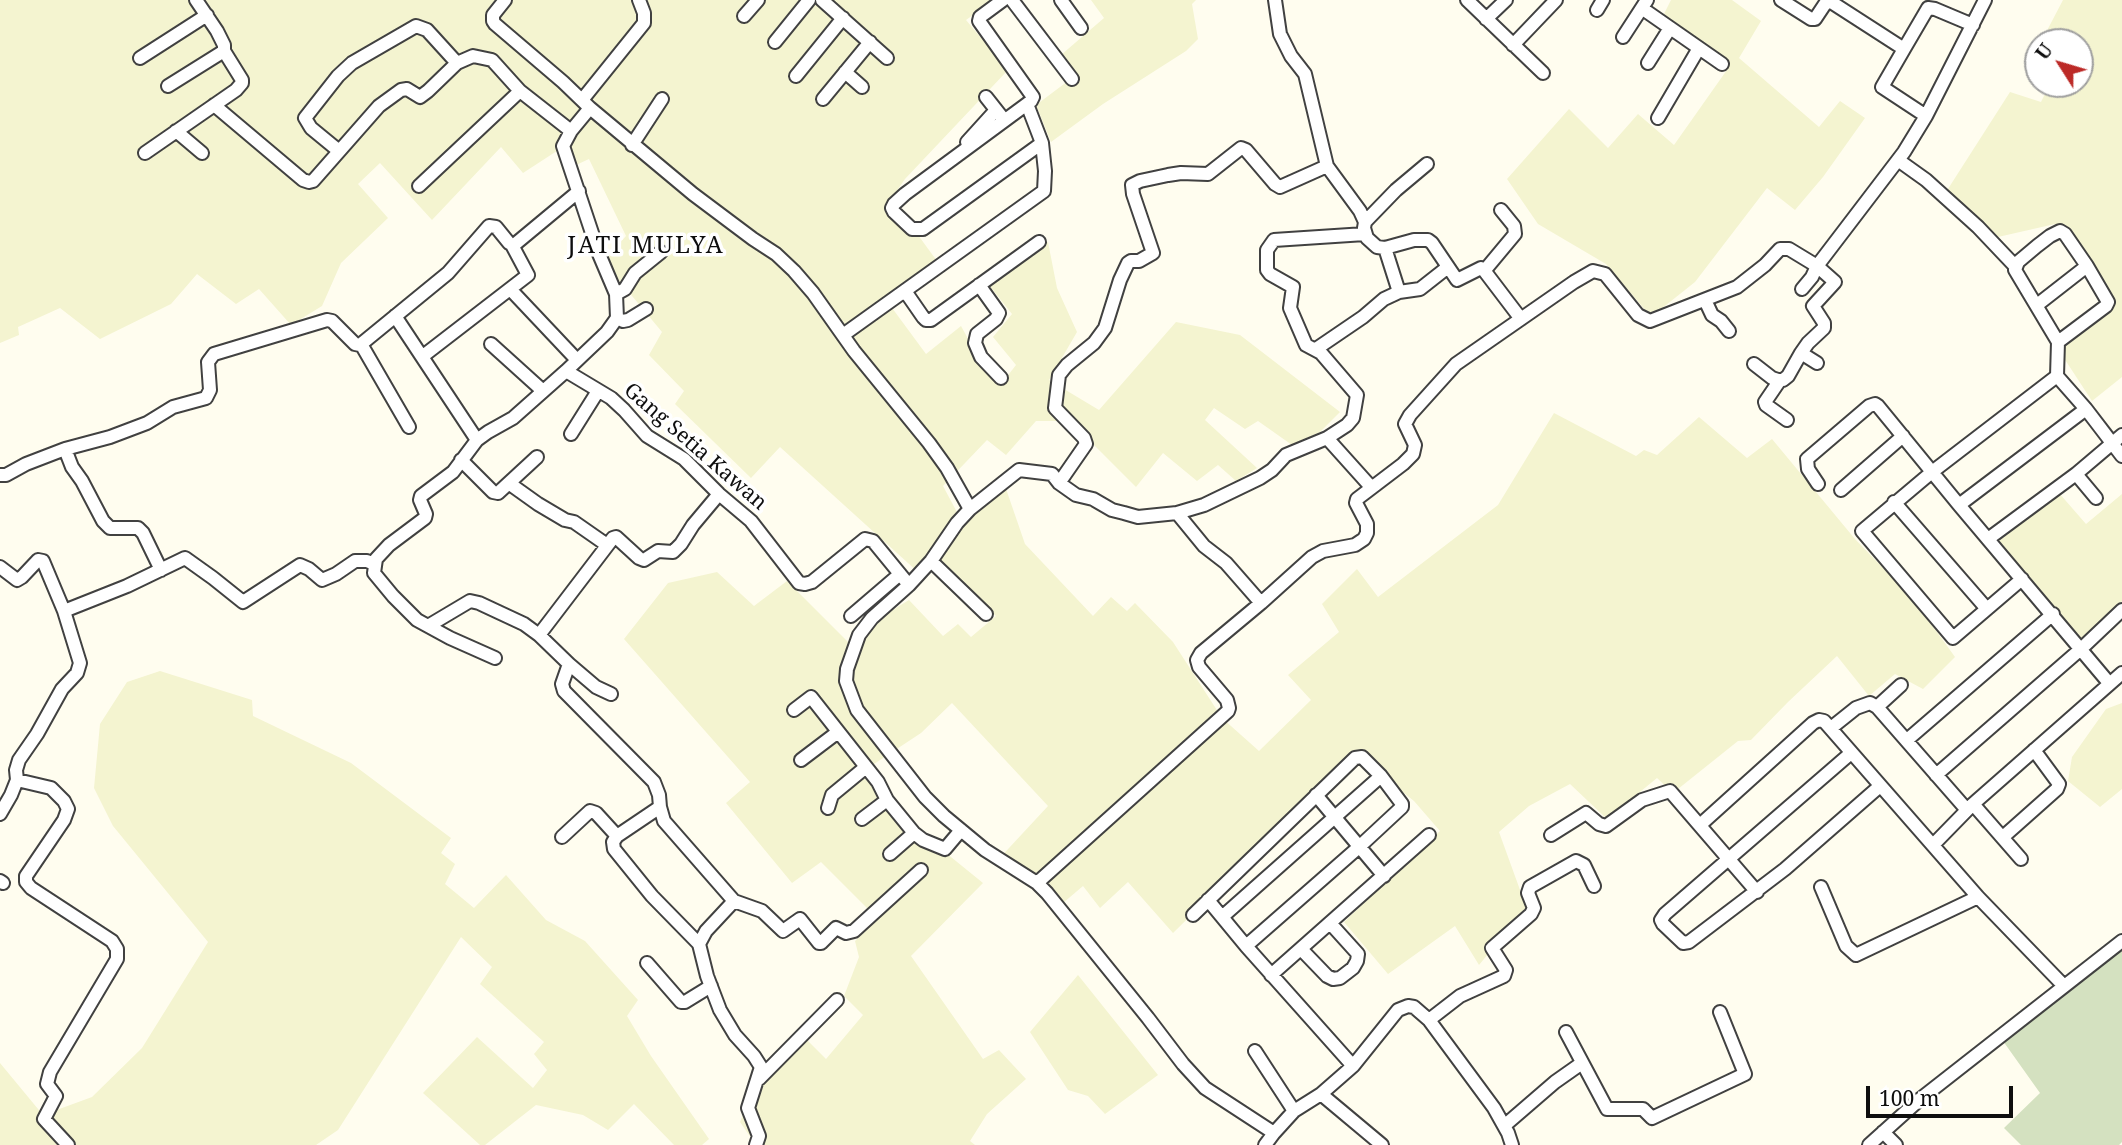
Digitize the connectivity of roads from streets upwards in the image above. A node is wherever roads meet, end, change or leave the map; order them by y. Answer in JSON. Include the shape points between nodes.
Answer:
{"nodes":[{"id":1,"x":196,"y":0,"type":"edge"},
{"id":2,"x":506,"y":0,"type":"edge"},
{"id":3,"x":639,"y":0,"type":"edge"},
{"id":4,"x":758,"y":0,"type":"edge"},
{"id":5,"x":808,"y":0,"type":"edge"},
{"id":6,"x":822,"y":0,"type":"edge"},
{"id":7,"x":1003,"y":0,"type":"edge"},
{"id":8,"x":1012,"y":0,"type":"edge"},
{"id":9,"x":1275,"y":0,"type":"edge"},
{"id":10,"x":1467,"y":0,"type":"edge"},
{"id":11,"x":1506,"y":0,"type":"edge"},
{"id":12,"x":1556,"y":0,"type":"edge"},
{"id":13,"x":1781,"y":0,"type":"edge"},
{"id":14,"x":1827,"y":0,"type":"edge"},
{"id":15,"x":1985,"y":0,"type":"edge"},
{"id":16,"x":1063,"y":1,"type":"edge"},
{"id":17,"x":1645,"y":4,"type":"edge"},
{"id":18,"x":207,"y":15,"type":"junction"},
{"id":19,"x":744,"y":16,"type":"dead end"},
{"id":20,"x":843,"y":18,"type":"junction"},
{"id":21,"x":1486,"y":19,"type":"junction"},
{"id":22,"x":1973,"y":25,"type":"junction"},
{"id":23,"x":1081,"y":28,"type":"dead end"},
{"id":24,"x":1670,"y":28,"type":"junction"},
{"id":25,"x":1623,"y":37,"type":"dead end"},
{"id":26,"x":775,"y":42,"type":"dead end"},
{"id":27,"x":870,"y":42,"type":"junction"},
{"id":28,"x":1513,"y":45,"type":"junction"},
{"id":29,"x":1699,"y":48,"type":"junction"},
{"id":30,"x":1904,"y":49,"type":"junction"},
{"id":31,"x":224,"y":51,"type":"junction"},
{"id":32,"x":139,"y":58,"type":"dead end"},
{"id":33,"x":887,"y":58,"type":"dead end"},
{"id":34,"x":457,"y":63,"type":"junction"},
{"id":35,"x":1648,"y":63,"type":"dead end"},
{"id":36,"x":1722,"y":64,"type":"dead end"},
{"id":37,"x":845,"y":72,"type":"junction"},
{"id":38,"x":1543,"y":73,"type":"dead end"},
{"id":39,"x":796,"y":76,"type":"dead end"},
{"id":40,"x":1072,"y":79,"type":"dead end"},
{"id":41,"x":168,"y":86,"type":"dead end"},
{"id":42,"x":862,"y":86,"type":"dead end"},
{"id":43,"x":520,"y":91,"type":"junction"},
{"id":44,"x":986,"y":97,"type":"dead end"},
{"id":45,"x":662,"y":99,"type":"dead end"},
{"id":46,"x":823,"y":99,"type":"dead end"},
{"id":47,"x":586,"y":104,"type":"junction"},
{"id":48,"x":1027,"y":104,"type":"junction"},
{"id":49,"x":214,"y":105,"type":"junction"},
{"id":50,"x":996,"y":110,"type":"junction"},
{"id":51,"x":1926,"y":116,"type":"junction"},
{"id":52,"x":1658,"y":118,"type":"dead end"},
{"id":53,"x":1004,"y":121,"type":"junction"},
{"id":54,"x":176,"y":131,"type":"junction"},
{"id":55,"x":571,"y":131,"type":"junction"},
{"id":56,"x":1042,"y":143,"type":"junction"},
{"id":57,"x":632,"y":145,"type":"junction"},
{"id":58,"x":339,"y":151,"type":"junction"},
{"id":59,"x":145,"y":153,"type":"dead end"},
{"id":60,"x":202,"y":153,"type":"dead end"},
{"id":61,"x":1898,"y":160,"type":"junction"},
{"id":62,"x":1427,"y":164,"type":"dead end"},
{"id":63,"x":945,"y":165,"type":"junction"},
{"id":64,"x":1327,"y":166,"type":"junction"},
{"id":65,"x":419,"y":187,"type":"dead end"},
{"id":66,"x":579,"y":191,"type":"junction"},
{"id":67,"x":1501,"y":210,"type":"dead end"},
{"id":68,"x":1365,"y":228,"type":"junction"},
{"id":69,"x":1039,"y":243,"type":"dead end"},
{"id":70,"x":512,"y":245,"type":"junction"},
{"id":71,"x":1385,"y":248,"type":"junction"},
{"id":72,"x":661,"y":252,"type":"dead end"},
{"id":73,"x":1817,"y":266,"type":"junction"},
{"id":74,"x":2015,"y":266,"type":"junction"},
{"id":75,"x":2087,"y":266,"type":"junction"},
{"id":76,"x":1448,"y":267,"type":"junction"},
{"id":77,"x":1485,"y":270,"type":"junction"},
{"id":78,"x":979,"y":285,"type":"junction"},
{"id":79,"x":510,"y":289,"type":"junction"},
{"id":80,"x":1801,"y":289,"type":"dead end"},
{"id":81,"x":905,"y":291,"type":"junction"},
{"id":82,"x":1399,"y":292,"type":"junction"},
{"id":83,"x":617,"y":293,"type":"junction"},
{"id":84,"x":1705,"y":300,"type":"junction"},
{"id":85,"x":2037,"y":305,"type":"junction"},
{"id":86,"x":646,"y":309,"type":"dead end"},
{"id":87,"x":395,"y":316,"type":"junction"},
{"id":88,"x":617,"y":318,"type":"junction"},
{"id":89,"x":1521,"y":319,"type":"junction"},
{"id":90,"x":1728,"y":331,"type":"dead end"},
{"id":91,"x":843,"y":335,"type":"junction"},
{"id":92,"x":2058,"y":342,"type":"junction"},
{"id":93,"x":360,"y":344,"type":"junction"},
{"id":94,"x":491,"y":344,"type":"dead end"},
{"id":95,"x":1316,"y":349,"type":"junction"},
{"id":96,"x":1801,"y":353,"type":"junction"},
{"id":97,"x":423,"y":356,"type":"junction"},
{"id":98,"x":578,"y":360,"type":"junction"},
{"id":99,"x":1817,"y":363,"type":"dead end"},
{"id":100,"x":1754,"y":364,"type":"dead end"},
{"id":101,"x":566,"y":371,"type":"junction"},
{"id":102,"x":2057,"y":376,"type":"junction"},
{"id":103,"x":1001,"y":378,"type":"dead end"},
{"id":104,"x":1780,"y":380,"type":"junction"},
{"id":105,"x":543,"y":391,"type":"junction"},
{"id":106,"x":598,"y":391,"type":"junction"},
{"id":107,"x":2086,"y":409,"type":"junction"},
{"id":108,"x":1787,"y":420,"type":"dead end"},
{"id":109,"x":409,"y":427,"type":"dead end"},
{"id":110,"x":571,"y":434,"type":"dead end"},
{"id":111,"x":1903,"y":436,"type":"junction"},
{"id":112,"x":1327,"y":439,"type":"junction"},
{"id":113,"x":2117,"y":439,"type":"edge"},
{"id":114,"x":477,"y":440,"type":"junction"},
{"id":115,"x":65,"y":449,"type":"junction"},
{"id":116,"x":2122,"y":456,"type":"edge"},
{"id":117,"x":537,"y":457,"type":"dead end"},
{"id":118,"x":461,"y":460,"type":"junction"},
{"id":119,"x":1932,"y":472,"type":"junction"},
{"id":120,"x":2076,"y":474,"type":"junction"},
{"id":121,"x":0,"y":475,"type":"edge"},
{"id":122,"x":1059,"y":483,"type":"junction"},
{"id":123,"x":510,"y":484,"type":"junction"},
{"id":124,"x":1818,"y":484,"type":"dead end"},
{"id":125,"x":1371,"y":487,"type":"junction"},
{"id":126,"x":1841,"y":490,"type":"dead end"},
{"id":127,"x":719,"y":494,"type":"junction"},
{"id":128,"x":2096,"y":498,"type":"dead end"},
{"id":129,"x":1894,"y":502,"type":"junction"},
{"id":130,"x":1959,"y":505,"type":"junction"},
{"id":131,"x":971,"y":509,"type":"junction"},
{"id":132,"x":1177,"y":513,"type":"junction"},
{"id":133,"x":1987,"y":539,"type":"junction"},
{"id":134,"x":873,"y":541,"type":"junction"},
{"id":135,"x":607,"y":545,"type":"junction"},
{"id":136,"x":930,"y":561,"type":"junction"},
{"id":137,"x":374,"y":564,"type":"junction"},
{"id":138,"x":0,"y":567,"type":"edge"},
{"id":139,"x":161,"y":570,"type":"junction"},
{"id":140,"x":2022,"y":579,"type":"junction"},
{"id":141,"x":905,"y":580,"type":"junction"},
{"id":142,"x":823,"y":582,"type":"dead end"},
{"id":143,"x":1261,"y":603,"type":"junction"},
{"id":144,"x":1987,"y":609,"type":"junction"},
{"id":145,"x":2122,"y":610,"type":"edge"},
{"id":146,"x":64,"y":611,"type":"junction"},
{"id":147,"x":986,"y":614,"type":"dead end"},
{"id":148,"x":2053,"y":614,"type":"junction"},
{"id":149,"x":851,"y":617,"type":"dead end"},
{"id":150,"x":428,"y":626,"type":"junction"},
{"id":151,"x":539,"y":635,"type":"junction"},
{"id":152,"x":2082,"y":648,"type":"junction"},
{"id":153,"x":495,"y":658,"type":"dead end"},
{"id":154,"x":569,"y":664,"type":"junction"},
{"id":155,"x":2117,"y":680,"type":"edge"},
{"id":156,"x":1901,"y":685,"type":"dead end"},
{"id":157,"x":611,"y":694,"type":"dead end"},
{"id":158,"x":1877,"y":707,"type":"junction"},
{"id":159,"x":794,"y":710,"type":"dead end"},
{"id":160,"x":1831,"y":728,"type":"junction"},
{"id":161,"x":838,"y":732,"type":"junction"},
{"id":162,"x":1907,"y":740,"type":"junction"},
{"id":163,"x":2034,"y":750,"type":"junction"},
{"id":164,"x":1851,"y":753,"type":"junction"},
{"id":165,"x":802,"y":760,"type":"dead end"},
{"id":166,"x":866,"y":767,"type":"junction"},
{"id":167,"x":1936,"y":775,"type":"junction"},
{"id":168,"x":1381,"y":776,"type":"junction"},
{"id":169,"x":17,"y":780,"type":"junction"},
{"id":170,"x":1880,"y":786,"type":"junction"},
{"id":171,"x":1316,"y":795,"type":"junction"},
{"id":172,"x":887,"y":800,"type":"junction"},
{"id":173,"x":660,"y":807,"type":"junction"},
{"id":174,"x":1970,"y":807,"type":"junction"},
{"id":175,"x":828,"y":808,"type":"dead end"},
{"id":176,"x":0,"y":814,"type":"edge"},
{"id":177,"x":1335,"y":819,"type":"junction"},
{"id":178,"x":862,"y":820,"type":"dead end"},
{"id":179,"x":1700,"y":825,"type":"junction"},
{"id":180,"x":961,"y":830,"type":"junction"},
{"id":181,"x":914,"y":833,"type":"junction"},
{"id":182,"x":1429,"y":835,"type":"dead end"},
{"id":183,"x":1551,"y":835,"type":"dead end"},
{"id":184,"x":617,"y":836,"type":"junction"},
{"id":185,"x":562,"y":837,"type":"dead end"},
{"id":186,"x":2003,"y":837,"type":"junction"},
{"id":187,"x":1933,"y":845,"type":"junction"},
{"id":188,"x":1359,"y":848,"type":"junction"},
{"id":189,"x":890,"y":854,"type":"dead end"},
{"id":190,"x":2021,"y":859,"type":"dead end"},
{"id":191,"x":1730,"y":860,"type":"junction"},
{"id":192,"x":921,"y":870,"type":"dead end"},
{"id":193,"x":1384,"y":876,"type":"junction"},
{"id":194,"x":1037,"y":883,"type":"junction"},
{"id":195,"x":1594,"y":886,"type":"dead end"},
{"id":196,"x":1821,"y":887,"type":"dead end"},
{"id":197,"x":1757,"y":892,"type":"junction"},
{"id":198,"x":1979,"y":897,"type":"junction"},
{"id":199,"x":1208,"y":900,"type":"junction"},
{"id":200,"x":734,"y":901,"type":"junction"},
{"id":201,"x":1193,"y":915,"type":"dead end"},
{"id":202,"x":1222,"y":917,"type":"junction"},
{"id":203,"x":1330,"y":923,"type":"junction"},
{"id":204,"x":2122,"y":941,"type":"edge"},
{"id":205,"x":699,"y":944,"type":"junction"},
{"id":206,"x":1246,"y":946,"type":"junction"},
{"id":207,"x":1301,"y":949,"type":"junction"},
{"id":208,"x":647,"y":963,"type":"dead end"},
{"id":209,"x":1271,"y":975,"type":"junction"},
{"id":210,"x":711,"y":986,"type":"junction"},
{"id":211,"x":2064,"y":986,"type":"junction"},
{"id":212,"x":837,"y":1000,"type":"dead end"},
{"id":213,"x":1720,"y":1012,"type":"dead end"},
{"id":214,"x":1429,"y":1020,"type":"junction"},
{"id":215,"x":1566,"y":1032,"type":"dead end"},
{"id":216,"x":1255,"y":1051,"type":"dead end"},
{"id":217,"x":1582,"y":1063,"type":"junction"},
{"id":218,"x":1353,"y":1066,"type":"junction"},
{"id":219,"x":758,"y":1079,"type":"junction"},
{"id":220,"x":1321,"y":1094,"type":"junction"},
{"id":221,"x":1294,"y":1111,"type":"junction"},
{"id":222,"x":1504,"y":1126,"type":"junction"},
{"id":223,"x":1883,"y":1132,"type":"junction"},
{"id":224,"x":1274,"y":1133,"type":"junction"},
{"id":225,"x":68,"y":1145,"type":"edge"},
{"id":226,"x":756,"y":1145,"type":"edge"},
{"id":227,"x":1265,"y":1145,"type":"edge"},
{"id":228,"x":1382,"y":1145,"type":"edge"},
{"id":229,"x":1512,"y":1145,"type":"edge"},
{"id":230,"x":1869,"y":1145,"type":"edge"},
{"id":231,"x":1896,"y":1145,"type":"edge"}],
"edges":[{"from":1,"to":18,"type":"street"},
{"from":2,"to":47,"type":"street","via":[[493,15],[495,24]]},
{"from":3,"to":47,"type":"street","via":[[644,23]]},
{"from":4,"to":19,"type":"street"},
{"from":5,"to":26,"type":"street"},
{"from":6,"to":20,"type":"street"},
{"from":7,"to":48,"type":"street","via":[[979,22],[1031,92],[1033,99]]},
{"from":8,"to":40,"type":"street"},
{"from":9,"to":64,"type":"street","via":[[1280,34],[1305,74]]},
{"from":10,"to":21,"type":"street"},
{"from":11,"to":21,"type":"street"},
{"from":12,"to":28,"type":"street"},
{"from":13,"to":14,"type":"street","via":[[1815,19]]},
{"from":14,"to":30,"type":"street"},
{"from":15,"to":22,"type":"street"},
{"from":16,"to":23,"type":"street"},
{"from":17,"to":24,"type":"street"},
{"from":17,"to":25,"type":"street"},
{"from":18,"to":31,"type":"street"},
{"from":18,"to":32,"type":"street"},
{"from":20,"to":27,"type":"street"},
{"from":20,"to":39,"type":"street"},
{"from":21,"to":28,"type":"street"},
{"from":22,"to":30,"type":"street","via":[[1928,8]]},
{"from":22,"to":51,"type":"street"},
{"from":24,"to":29,"type":"street"},
{"from":24,"to":35,"type":"street"},
{"from":27,"to":33,"type":"street"},
{"from":27,"to":37,"type":"street"},
{"from":28,"to":38,"type":"street"},
{"from":29,"to":36,"type":"street"},
{"from":29,"to":52,"type":"street"},
{"from":30,"to":51,"type":"street","via":[[1882,86]]},
{"from":31,"to":41,"type":"street"},
{"from":31,"to":49,"type":"street","via":[[242,83]]},
{"from":34,"to":43,"type":"street","via":[[473,56],[492,60]]},
{"from":34,"to":58,"type":"street","via":[[419,97],[401,90],[379,106]]},
{"from":34,"to":58,"type":"street","via":[[427,30],[416,26],[352,64],[305,118]]},
{"from":37,"to":42,"type":"street"},
{"from":37,"to":46,"type":"street"},
{"from":43,"to":55,"type":"street"},
{"from":43,"to":65,"type":"street"},
{"from":44,"to":50,"type":"street"},
{"from":45,"to":57,"type":"street"},
{"from":47,"to":55,"type":"street"},
{"from":47,"to":57,"type":"street"},
{"from":48,"to":53,"type":"street"},
{"from":48,"to":56,"type":"street"},
{"from":49,"to":54,"type":"street"},
{"from":49,"to":58,"type":"street","via":[[306,182],[313,181]]},
{"from":50,"to":53,"type":"street"},
{"from":50,"to":63,"type":"street"},
{"from":51,"to":61,"type":"street"},
{"from":53,"to":63,"type":"street"},
{"from":54,"to":59,"type":"street"},
{"from":54,"to":60,"type":"street"},
{"from":55,"to":66,"type":"street","via":[[563,146]]},
{"from":56,"to":63,"type":"street","via":[[923,229],[912,229],[892,208]]},
{"from":56,"to":81,"type":"street","via":[[1044,191]]},
{"from":57,"to":91,"type":"street","via":[[776,254],[813,293]]},
{"from":61,"to":73,"type":"street"},
{"from":61,"to":74,"type":"street","via":[[1926,180]]},
{"from":62,"to":68,"type":"street","via":[[1396,190]]},
{"from":64,"to":68,"type":"street","via":[[1360,211]]},
{"from":64,"to":122,"type":"street","via":[[1280,187],[1241,148],[1208,174],[1181,173],[1132,185],[1153,253],[1128,263],[1105,328],[1059,374],[1055,408],[1086,444]]},
{"from":66,"to":70,"type":"street"},
{"from":66,"to":83,"type":"street"},
{"from":67,"to":77,"type":"street","via":[[1515,234]]},
{"from":68,"to":71,"type":"street","via":[[1374,245]]},
{"from":68,"to":95,"type":"street","via":[[1274,240],[1268,246],[1267,270],[1293,286],[1290,307],[1306,345]]},
{"from":69,"to":78,"type":"street"},
{"from":70,"to":79,"type":"street","via":[[529,274]]},
{"from":70,"to":87,"type":"street","via":[[496,227],[489,226],[448,273]]},
{"from":71,"to":76,"type":"street","via":[[1428,240]]},
{"from":71,"to":82,"type":"street"},
{"from":72,"to":83,"type":"street"},
{"from":73,"to":80,"type":"street"},
{"from":73,"to":84,"type":"street","via":[[1780,249],[1737,287]]},
{"from":73,"to":96,"type":"street","via":[[1835,282],[1812,306],[1824,328]]},
{"from":74,"to":75,"type":"street","via":[[2060,231]]},
{"from":74,"to":85,"type":"street"},
{"from":75,"to":85,"type":"street"},
{"from":75,"to":92,"type":"street","via":[[2107,304]]},
{"from":76,"to":77,"type":"street","via":[[1458,280]]},
{"from":76,"to":82,"type":"street","via":[[1423,287]]},
{"from":77,"to":89,"type":"street"},
{"from":78,"to":81,"type":"street","via":[[931,320],[923,317]]},
{"from":78,"to":103,"type":"street","via":[[999,313],[977,334],[975,343]]},
{"from":79,"to":97,"type":"street"},
{"from":79,"to":98,"type":"street"},
{"from":81,"to":91,"type":"street"},
{"from":82,"to":95,"type":"street"},
{"from":83,"to":88,"type":"street"},
{"from":84,"to":89,"type":"street","via":[[1650,321],[1638,315],[1605,274],[1593,271]]},
{"from":84,"to":90,"type":"street"},
{"from":85,"to":92,"type":"street"},
{"from":86,"to":88,"type":"street","via":[[628,320]]},
{"from":87,"to":93,"type":"street"},
{"from":87,"to":97,"type":"street"},
{"from":88,"to":98,"type":"street"},
{"from":89,"to":125,"type":"street","via":[[1456,364],[1410,415],[1405,424],[1415,445],[1413,454]]},
{"from":91,"to":131,"type":"street","via":[[929,443]]},
{"from":92,"to":102,"type":"street"},
{"from":93,"to":109,"type":"street"},
{"from":93,"to":115,"type":"street","via":[[355,345],[327,320],[214,354],[208,362],[210,390],[206,398],[173,407],[121,433]]},
{"from":94,"to":105,"type":"street"},
{"from":95,"to":112,"type":"street","via":[[1357,397],[1351,421]]},
{"from":96,"to":99,"type":"street"},
{"from":96,"to":104,"type":"street","via":[[1788,376]]},
{"from":97,"to":114,"type":"street"},
{"from":98,"to":101,"type":"street"},
{"from":100,"to":104,"type":"street"},
{"from":101,"to":105,"type":"street"},
{"from":101,"to":106,"type":"street","name":"Gang Setia Kawan"},
{"from":102,"to":107,"type":"street"},
{"from":102,"to":119,"type":"street"},
{"from":104,"to":108,"type":"street","via":[[1765,402]]},
{"from":105,"to":114,"type":"street","via":[[513,418]]},
{"from":106,"to":110,"type":"street"},
{"from":106,"to":127,"type":"street","name":"Gang Setia Kawan","via":[[611,398],[647,436],[684,459]]},
{"from":107,"to":113,"type":"street"},
{"from":107,"to":130,"type":"street"},
{"from":111,"to":119,"type":"street"},
{"from":111,"to":124,"type":"street","via":[[1878,406],[1869,406],[1807,459]]},
{"from":111,"to":126,"type":"street"},
{"from":112,"to":125,"type":"street"},
{"from":112,"to":132,"type":"street","via":[[1286,455],[1260,478]]},
{"from":113,"to":116,"type":"street"},
{"from":113,"to":120,"type":"street"},
{"from":114,"to":118,"type":"street"},
{"from":115,"to":121,"type":"street"},
{"from":115,"to":139,"type":"street","via":[[103,521],[113,528],[138,528],[144,533]]},
{"from":117,"to":123,"type":"street"},
{"from":118,"to":123,"type":"street","via":[[495,493]]},
{"from":118,"to":137,"type":"street","via":[[421,496],[425,518],[389,545]]},
{"from":119,"to":129,"type":"street"},
{"from":119,"to":130,"type":"street"},
{"from":120,"to":128,"type":"street"},
{"from":120,"to":133,"type":"street"},
{"from":122,"to":131,"type":"street","via":[[1052,474],[1019,470]]},
{"from":122,"to":132,"type":"street","via":[[1076,495],[1138,517]]},
{"from":123,"to":135,"type":"street"},
{"from":125,"to":143,"type":"street","via":[[1356,502],[1367,524],[1366,537],[1355,545],[1318,553]]},
{"from":127,"to":134,"type":"street","name":"Gang Setia Kawan","via":[[751,521],[802,583],[812,582],[862,540]]},
{"from":127,"to":135,"type":"street","via":[[673,552],[658,551],[644,560],[616,537]]},
{"from":129,"to":144,"type":"street"},
{"from":129,"to":144,"type":"street","via":[[1861,531],[1953,638]]},
{"from":130,"to":133,"type":"street"},
{"from":131,"to":136,"type":"street"},
{"from":132,"to":143,"type":"street"},
{"from":133,"to":140,"type":"street"},
{"from":134,"to":141,"type":"street"},
{"from":134,"to":142,"type":"street"},
{"from":135,"to":151,"type":"street"},
{"from":136,"to":141,"type":"street"},
{"from":136,"to":147,"type":"street"},
{"from":137,"to":139,"type":"street","via":[[355,561],[325,580],[300,565],[243,602],[186,559]]},
{"from":137,"to":150,"type":"street","via":[[379,580]]},
{"from":138,"to":146,"type":"street","via":[[17,580],[42,560]]},
{"from":139,"to":146,"type":"street"},
{"from":140,"to":144,"type":"street"},
{"from":140,"to":148,"type":"street"},
{"from":141,"to":149,"type":"street"},
{"from":141,"to":180,"type":"street","via":[[859,635],[846,681],[857,710],[925,797]]},
{"from":143,"to":194,"type":"street","via":[[1198,656],[1199,667],[1227,700],[1228,711]]},
{"from":145,"to":152,"type":"street"},
{"from":146,"to":169,"type":"street","via":[[80,667],[19,760]]},
{"from":148,"to":152,"type":"street"},
{"from":148,"to":162,"type":"street"},
{"from":150,"to":151,"type":"street","via":[[470,601]]},
{"from":150,"to":153,"type":"street"},
{"from":151,"to":154,"type":"street"},
{"from":152,"to":155,"type":"street"},
{"from":152,"to":167,"type":"street"},
{"from":154,"to":157,"type":"street"},
{"from":154,"to":173,"type":"street","via":[[564,691],[654,782]]},
{"from":155,"to":163,"type":"street"},
{"from":156,"to":158,"type":"street"},
{"from":158,"to":160,"type":"street","via":[[1856,708]]},
{"from":158,"to":162,"type":"street"},
{"from":159,"to":161,"type":"street","via":[[811,697]]},
{"from":160,"to":164,"type":"street"},
{"from":160,"to":179,"type":"street","via":[[1822,720],[1813,723]]},
{"from":161,"to":165,"type":"street"},
{"from":161,"to":166,"type":"street"},
{"from":162,"to":167,"type":"street"},
{"from":163,"to":174,"type":"street"},
{"from":163,"to":186,"type":"street","via":[[2059,784]]},
{"from":164,"to":170,"type":"street"},
{"from":164,"to":191,"type":"street"},
{"from":166,"to":172,"type":"street"},
{"from":166,"to":175,"type":"street","via":[[832,795]]},
{"from":167,"to":174,"type":"street"},
{"from":168,"to":171,"type":"street","via":[[1358,757]]},
{"from":168,"to":177,"type":"street"},
{"from":168,"to":188,"type":"street","via":[[1402,807]]},
{"from":169,"to":176,"type":"street"},
{"from":169,"to":225,"type":"street","via":[[51,789],[68,809],[26,876],[30,888],[113,941],[117,949],[117,959],[50,1072],[47,1084],[56,1096],[44,1119]]},
{"from":170,"to":187,"type":"street"},
{"from":170,"to":197,"type":"street"},
{"from":171,"to":177,"type":"street"},
{"from":171,"to":199,"type":"street"},
{"from":172,"to":178,"type":"street"},
{"from":172,"to":181,"type":"street"},
{"from":173,"to":184,"type":"street"},
{"from":173,"to":200,"type":"street","via":[[664,821]]},
{"from":174,"to":186,"type":"street"},
{"from":174,"to":187,"type":"street"},
{"from":177,"to":188,"type":"street"},
{"from":177,"to":202,"type":"street"},
{"from":179,"to":183,"type":"street","via":[[1670,791],[1642,800],[1606,825],[1586,813]]},
{"from":179,"to":191,"type":"street"},
{"from":180,"to":181,"type":"street","via":[[943,849]]},
{"from":180,"to":194,"type":"street"},
{"from":181,"to":189,"type":"street"},
{"from":182,"to":193,"type":"street"},
{"from":184,"to":185,"type":"street","via":[[592,811]]},
{"from":184,"to":205,"type":"street","via":[[612,845],[622,860]]},
{"from":186,"to":190,"type":"street"},
{"from":187,"to":198,"type":"street"},
{"from":188,"to":193,"type":"street"},
{"from":188,"to":206,"type":"street"},
{"from":191,"to":197,"type":"street"},
{"from":191,"to":197,"type":"street","via":[[1665,914],[1662,924],[1686,943]]},
{"from":192,"to":200,"type":"street","via":[[855,931],[835,928],[821,943],[800,919],[782,931],[762,911]]},
{"from":193,"to":203,"type":"street"},
{"from":194,"to":224,"type":"street","via":[[1205,1088]]},
{"from":195,"to":214,"type":"street","via":[[1584,865],[1576,861],[1530,887],[1531,914],[1492,948],[1506,970],[1504,976],[1460,996]]},
{"from":196,"to":198,"type":"street","via":[[1846,946],[1856,955]]},
{"from":198,"to":211,"type":"street"},
{"from":199,"to":201,"type":"street"},
{"from":199,"to":202,"type":"street"},
{"from":200,"to":205,"type":"street"},
{"from":202,"to":206,"type":"street"},
{"from":203,"to":207,"type":"street"},
{"from":203,"to":207,"type":"street","via":[[1358,954],[1353,968],[1333,979]]},
{"from":204,"to":211,"type":"street"},
{"from":205,"to":210,"type":"street"},
{"from":206,"to":209,"type":"street"},
{"from":207,"to":209,"type":"street"},
{"from":208,"to":210,"type":"street","via":[[681,1002]]},
{"from":209,"to":218,"type":"street"},
{"from":210,"to":219,"type":"street","via":[[735,1035],[760,1064]]},
{"from":211,"to":223,"type":"street"},
{"from":212,"to":219,"type":"street"},
{"from":213,"to":217,"type":"street","via":[[1745,1074],[1652,1118],[1643,1108],[1607,1109]]},
{"from":214,"to":218,"type":"street","via":[[1414,1007],[1398,1010]]},
{"from":214,"to":222,"type":"street"},
{"from":215,"to":217,"type":"street"},
{"from":216,"to":221,"type":"street"},
{"from":217,"to":222,"type":"street"},
{"from":218,"to":220,"type":"street"},
{"from":219,"to":226,"type":"street","via":[[748,1108],[759,1136]]},
{"from":220,"to":221,"type":"street"},
{"from":220,"to":228,"type":"street"},
{"from":221,"to":224,"type":"street"},
{"from":222,"to":229,"type":"street"},
{"from":223,"to":230,"type":"street"},
{"from":223,"to":231,"type":"street"},
{"from":224,"to":227,"type":"street"}]}
